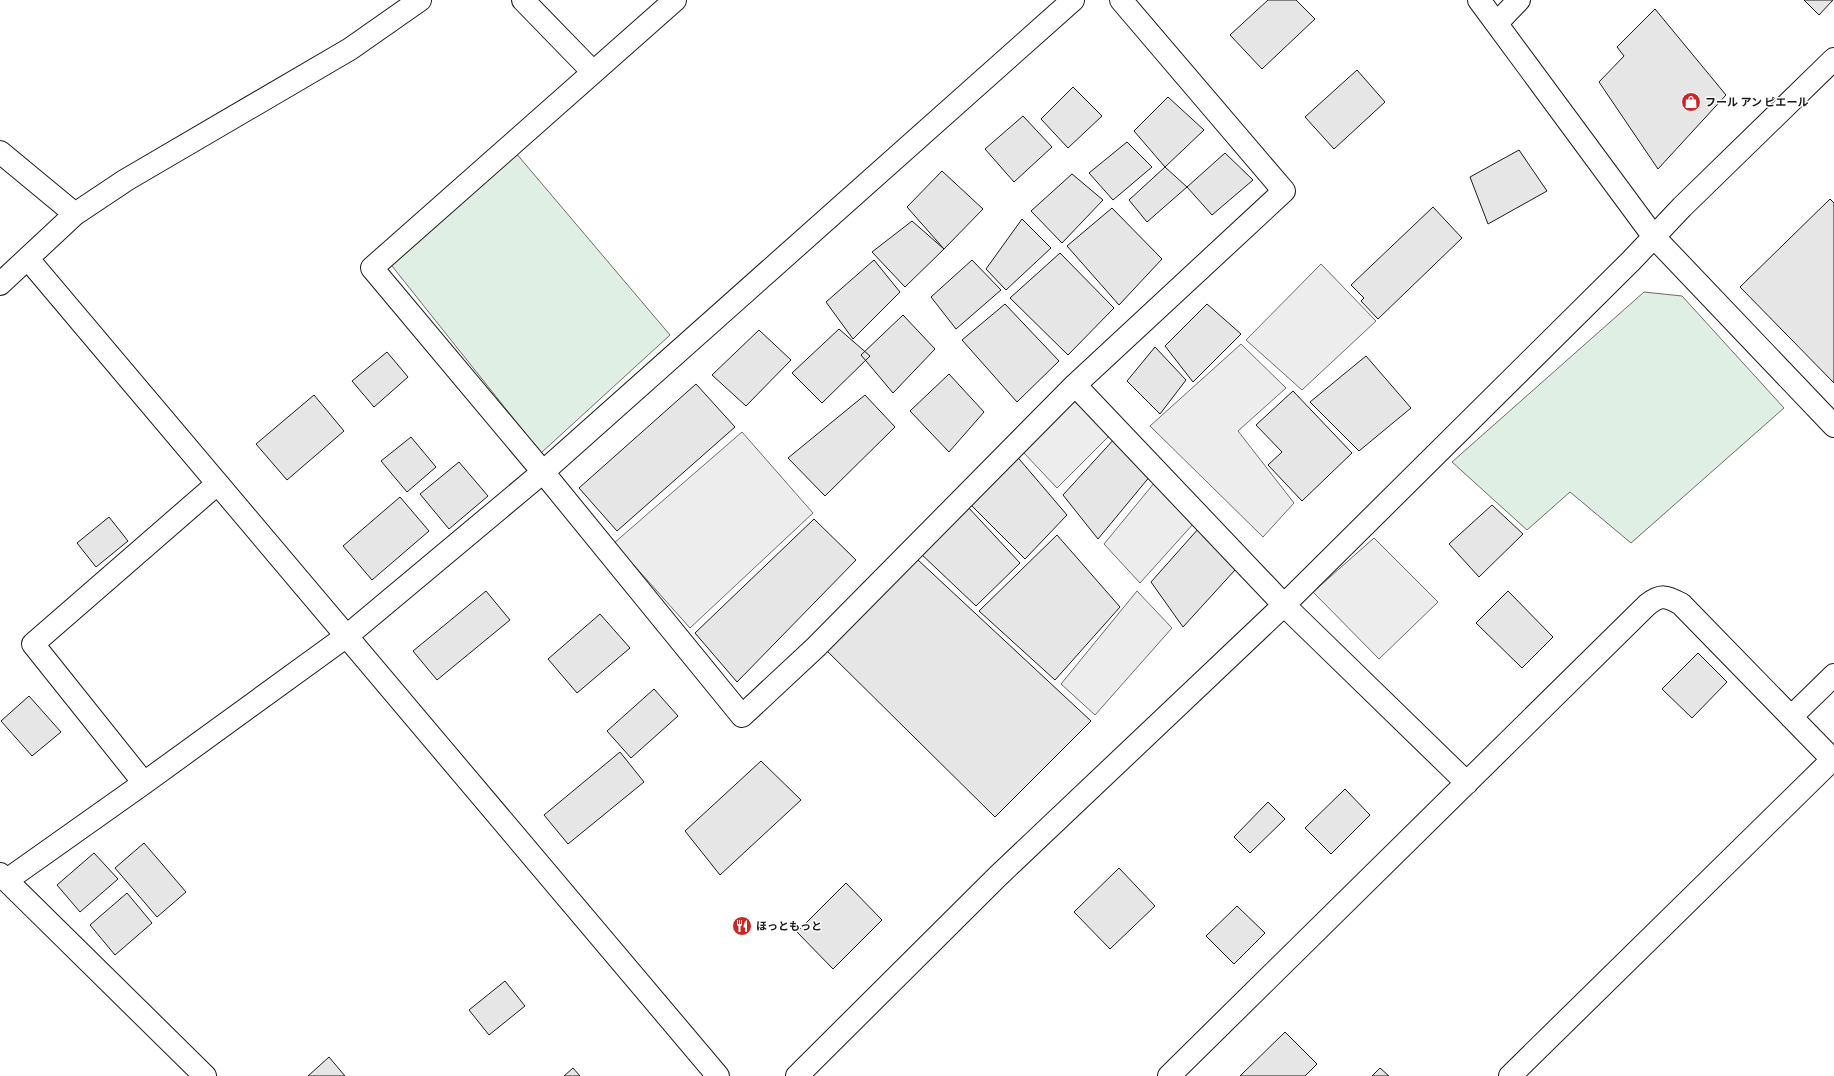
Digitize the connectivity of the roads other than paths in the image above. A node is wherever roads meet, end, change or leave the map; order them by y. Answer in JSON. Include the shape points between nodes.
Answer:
{"nodes":[{"id":1,"x":420,"y":0,"type":"edge"},
{"id":2,"x":523,"y":0,"type":"edge"},
{"id":3,"x":675,"y":0,"type":"edge"},
{"id":4,"x":1072,"y":0,"type":"edge"},
{"id":5,"x":1121,"y":0,"type":"edge"},
{"id":6,"x":1479,"y":0,"type":"edge"},
{"id":7,"x":1520,"y":0,"type":"edge"},
{"id":8,"x":1497,"y":23,"type":"junction"},
{"id":9,"x":1834,"y":59,"type":"edge"},
{"id":10,"x":593,"y":72,"type":"junction"},
{"id":11,"x":0,"y":152,"type":"edge"},
{"id":12,"x":75,"y":214,"type":"junction"},
{"id":13,"x":1654,"y":237,"type":"junction"},
{"id":14,"x":28,"y":258,"type":"junction"},
{"id":15,"x":0,"y":284,"type":"edge"},
{"id":16,"x":1075,"y":386,"type":"junction"},
{"id":17,"x":1834,"y":426,"type":"edge"},
{"id":18,"x":543,"y":472,"type":"junction"},
{"id":19,"x":217,"y":484,"type":"junction"},
{"id":20,"x":1284,"y":604,"type":"junction"},
{"id":21,"x":348,"y":635,"type":"junction"},
{"id":22,"x":1834,"y":675,"type":"edge"},
{"id":23,"x":1791,"y":717,"type":"junction"},
{"id":24,"x":1833,"y":760,"type":"edge"},
{"id":25,"x":1467,"y":782,"type":"junction"},
{"id":26,"x":144,"y":783,"type":"junction"},
{"id":27,"x":3,"y":877,"type":"edge"},
{"id":28,"x":201,"y":1075,"type":"edge"},
{"id":29,"x":718,"y":1076,"type":"edge"},
{"id":30,"x":797,"y":1076,"type":"edge"},
{"id":31,"x":1169,"y":1076,"type":"edge"},
{"id":32,"x":1510,"y":1076,"type":"edge"}],
"edges":[{"from":1,"to":12,"type":"street","via":[[350,49],[126,180]]},
{"from":2,"to":10,"type":"street"},
{"from":3,"to":10,"type":"street"},
{"from":4,"to":18,"type":"street"},
{"from":5,"to":16,"type":"street","via":[[1284,191]]},
{"from":6,"to":8,"type":"street"},
{"from":7,"to":8,"type":"street"},
{"from":8,"to":13,"type":"street"},
{"from":9,"to":13,"type":"street"},
{"from":10,"to":18,"type":"street","via":[[372,268]]},
{"from":11,"to":12,"type":"street"},
{"from":12,"to":14,"type":"street"},
{"from":13,"to":17,"type":"street"},
{"from":13,"to":20,"type":"street"},
{"from":14,"to":15,"type":"street"},
{"from":14,"to":19,"type":"street"},
{"from":16,"to":18,"type":"street","via":[[816,647],[742,716]]},
{"from":16,"to":20,"type":"street"},
{"from":18,"to":21,"type":"street"},
{"from":19,"to":21,"type":"street"},
{"from":19,"to":26,"type":"street","via":[[33,644]]},
{"from":20,"to":25,"type":"street"},
{"from":20,"to":30,"type":"street","via":[[998,876]]},
{"from":21,"to":26,"type":"street"},
{"from":21,"to":29,"type":"street"},
{"from":22,"to":23,"type":"street"},
{"from":23,"to":24,"type":"street"},
{"from":23,"to":25,"type":"street","via":[[1681,604],[1668,597],[1656,598]]},
{"from":24,"to":32,"type":"street"},
{"from":25,"to":31,"type":"street"},
{"from":26,"to":27,"type":"street"},
{"from":27,"to":28,"type":"street"}]}
